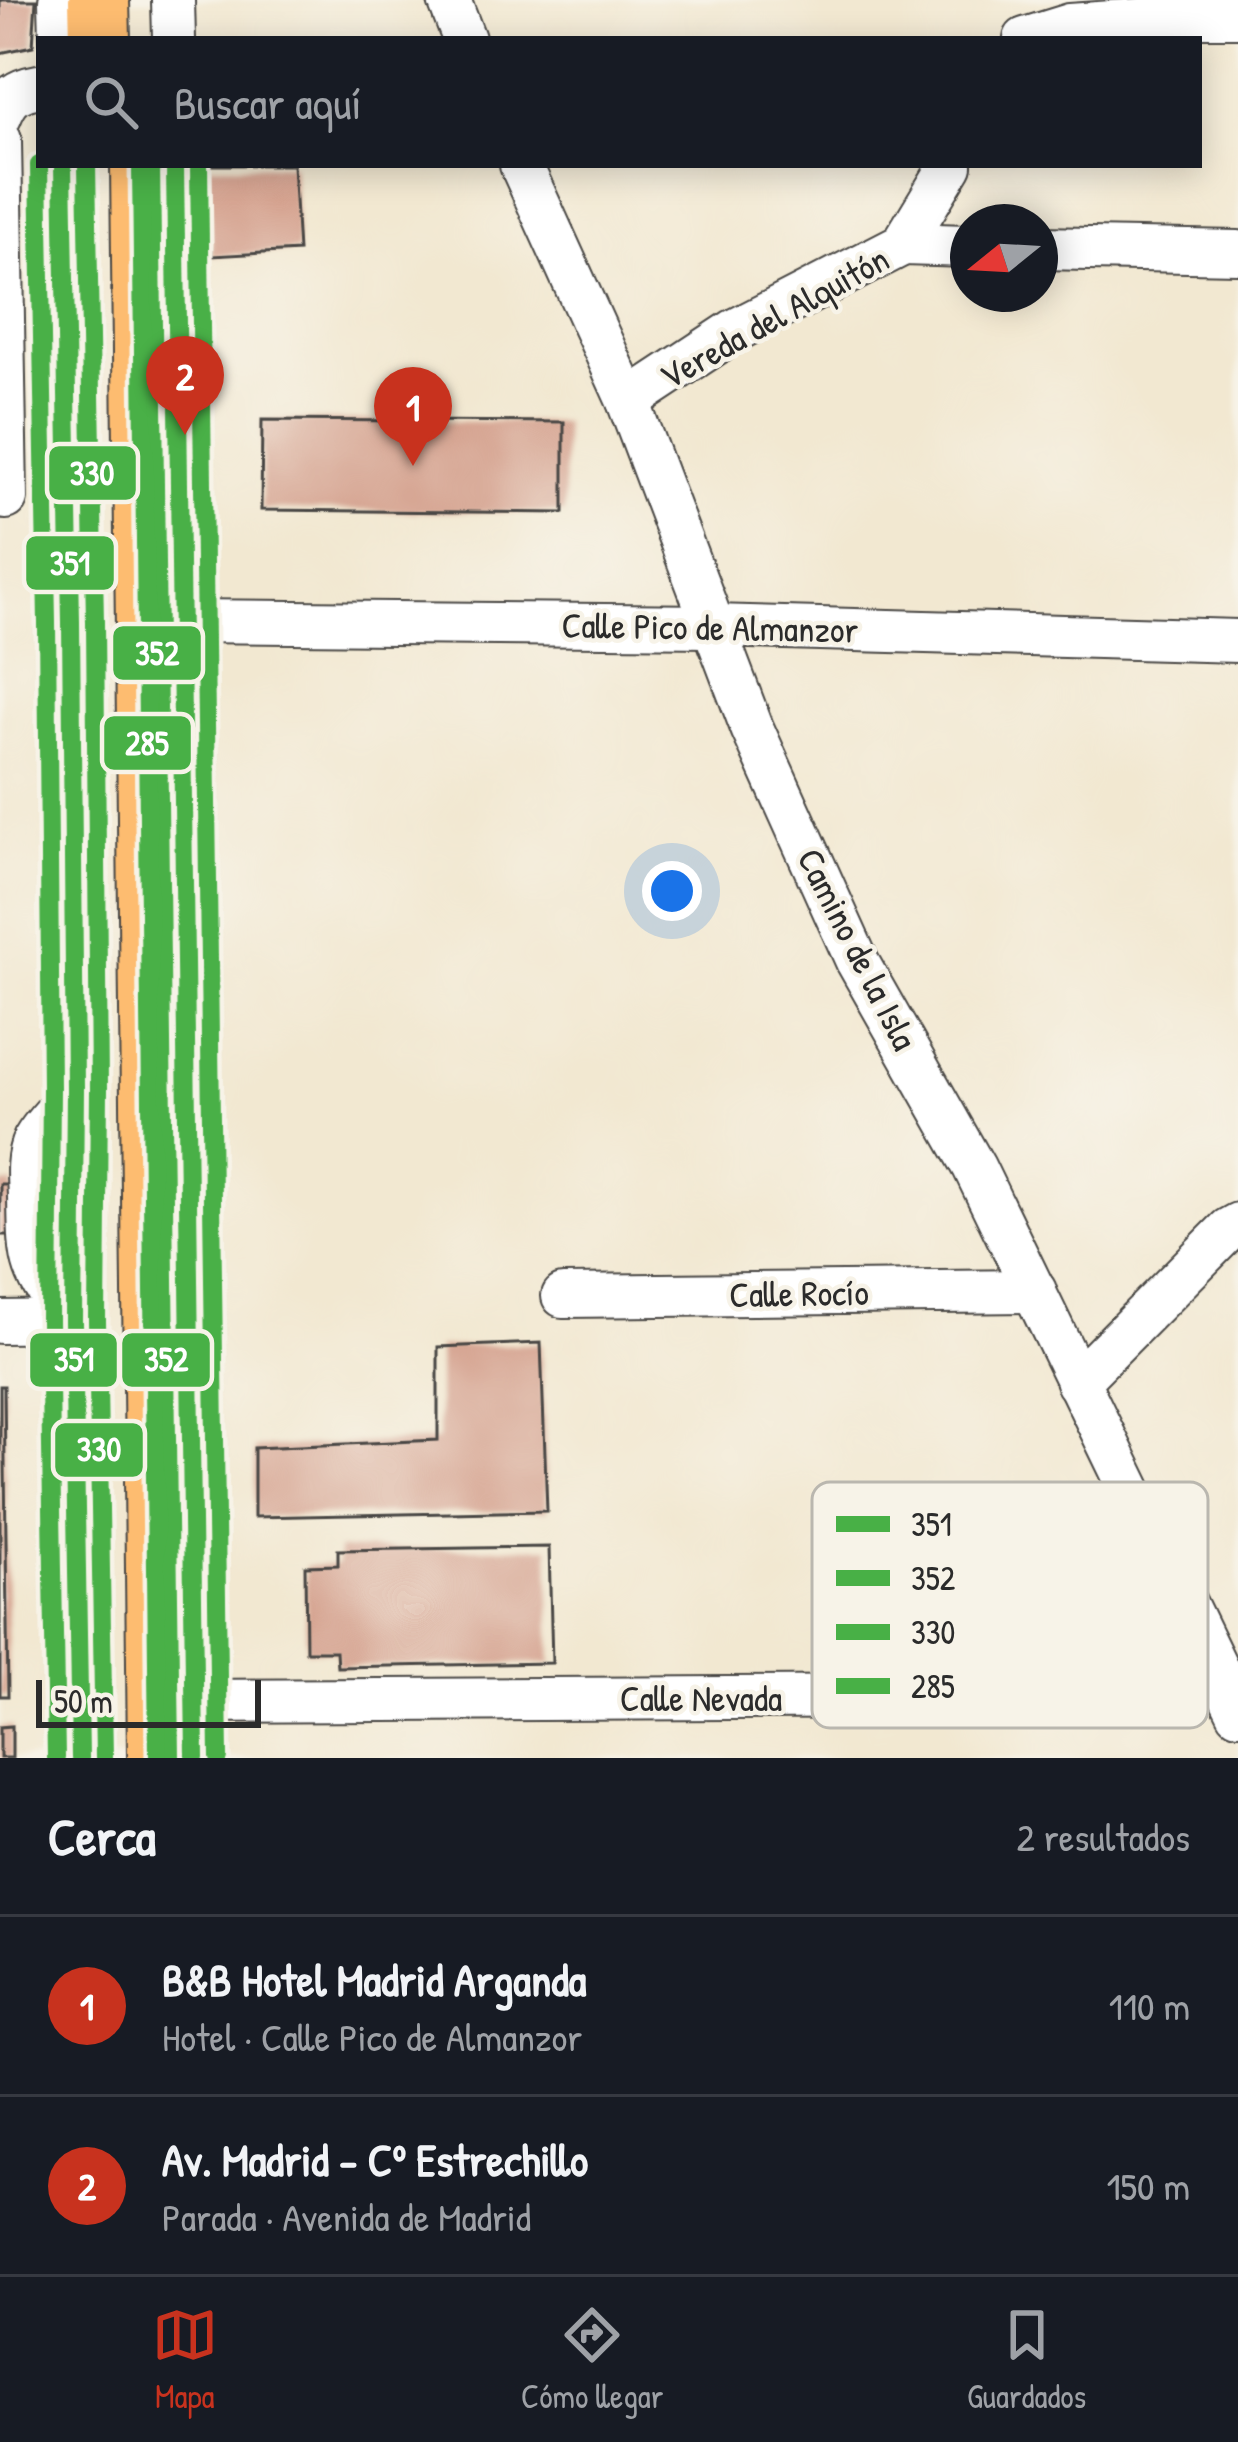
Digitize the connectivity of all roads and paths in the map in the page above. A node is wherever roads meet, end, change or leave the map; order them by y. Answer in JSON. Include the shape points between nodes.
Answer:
{"nodes":[{"id":1,"x":60,"y":0,"type":"edge"},
{"id":2,"x":99,"y":0,"type":"edge"},
{"id":3,"x":140,"y":0,"type":"edge"},
{"id":4,"x":173,"y":0,"type":"edge"},
{"id":5,"x":449,"y":0,"type":"edge"},
{"id":6,"x":1212,"y":10,"type":"edge"},
{"id":7,"x":61,"y":36,"type":"edge"},
{"id":8,"x":100,"y":36,"type":"edge"},
{"id":9,"x":140,"y":36,"type":"edge"},
{"id":10,"x":173,"y":36,"type":"edge"},
{"id":11,"x":463,"y":36,"type":"edge"},
{"id":12,"x":1035,"y":36,"type":"edge"},
{"id":13,"x":36,"y":87,"type":"edge"},
{"id":14,"x":0,"y":117,"type":"edge"},
{"id":15,"x":0,"y":140,"type":"edge"},
{"id":16,"x":63,"y":168,"type":"edge"},
{"id":17,"x":101,"y":168,"type":"edge"},
{"id":18,"x":141,"y":168,"type":"edge"},
{"id":19,"x":176,"y":168,"type":"edge"},
{"id":20,"x":522,"y":168,"type":"edge"},
{"id":21,"x":948,"y":168,"type":"edge"},
{"id":22,"x":903,"y":244,"type":"junction"},
{"id":23,"x":950,"y":245,"type":"edge"},
{"id":24,"x":1058,"y":248,"type":"edge"},
{"id":25,"x":1238,"y":252,"type":"edge"},
{"id":26,"x":628,"y":401,"type":"junction"},
{"id":27,"x":69,"y":495,"type":"junction"},
{"id":28,"x":3,"y":498,"type":"edge"},
{"id":29,"x":183,"y":621,"type":"junction"},
{"id":30,"x":714,"y":626,"type":"junction"},
{"id":31,"x":1238,"y":641,"type":"edge"},
{"id":32,"x":1238,"y":1224,"type":"edge"},
{"id":33,"x":1035,"y":1291,"type":"junction"},
{"id":34,"x":563,"y":1296,"type":"dead end"},
{"id":35,"x":0,"y":1322,"type":"edge"},
{"id":36,"x":73,"y":1322,"type":"junction"},
{"id":37,"x":1076,"y":1382,"type":"junction"},
{"id":38,"x":1125,"y":1482,"type":"edge"},
{"id":39,"x":1208,"y":1652,"type":"edge"},
{"id":40,"x":812,"y":1698,"type":"edge"},
{"id":41,"x":195,"y":1701,"type":"junction"},
{"id":42,"x":1238,"y":1712,"type":"edge"},
{"id":43,"x":80,"y":1758,"type":"edge"},
{"id":44,"x":116,"y":1758,"type":"edge"},
{"id":45,"x":158,"y":1758,"type":"edge"},
{"id":46,"x":195,"y":1758,"type":"edge"}],
"edges":[{"from":1,"to":7,"type":"street"},
{"from":2,"to":8,"type":"highway"},
{"from":3,"to":9,"type":"highway"},
{"from":4,"to":10,"type":"street"},
{"from":5,"to":11,"type":"street"},
{"from":6,"to":12,"type":"street"},
{"from":13,"to":14,"type":"street","via":[[7,99]]},
{"from":15,"to":28,"type":"street"},
{"from":16,"to":27,"type":"street"},
{"from":17,"to":44,"type":"highway"},
{"from":18,"to":45,"type":"highway"},
{"from":19,"to":29,"type":"street"},
{"from":20,"to":26,"type":"street","name":"Camino de la Isla"},
{"from":21,"to":22,"type":"street","name":"Vereda del Alquitón"},
{"from":22,"to":23,"type":"street"},
{"from":22,"to":26,"type":"street","name":"Vereda del Alquitón","via":[[734,331]]},
{"from":24,"to":25,"type":"street"},
{"from":26,"to":30,"type":"street","name":"Camino de la Isla"},
{"from":27,"to":28,"type":"street"},
{"from":27,"to":36,"type":"street"},
{"from":29,"to":30,"type":"street","name":"Calle Pico de Almanzor"},
{"from":29,"to":41,"type":"street"},
{"from":30,"to":31,"type":"street","name":"Calle Pico de Almanzor"},
{"from":30,"to":33,"type":"street","name":"Camino de la Isla","via":[[857,961]]},
{"from":32,"to":37,"type":"street"},
{"from":33,"to":34,"type":"street","name":"Calle Rocío"},
{"from":33,"to":37,"type":"street","name":"Camino de la Isla"},
{"from":35,"to":36,"type":"street"},
{"from":36,"to":43,"type":"street"},
{"from":37,"to":38,"type":"street","name":"Camino de la Isla"},
{"from":39,"to":42,"type":"street","name":"Camino de la Isla"},
{"from":40,"to":41,"type":"street","name":"Calle Nevada"},
{"from":41,"to":46,"type":"street"}]}
